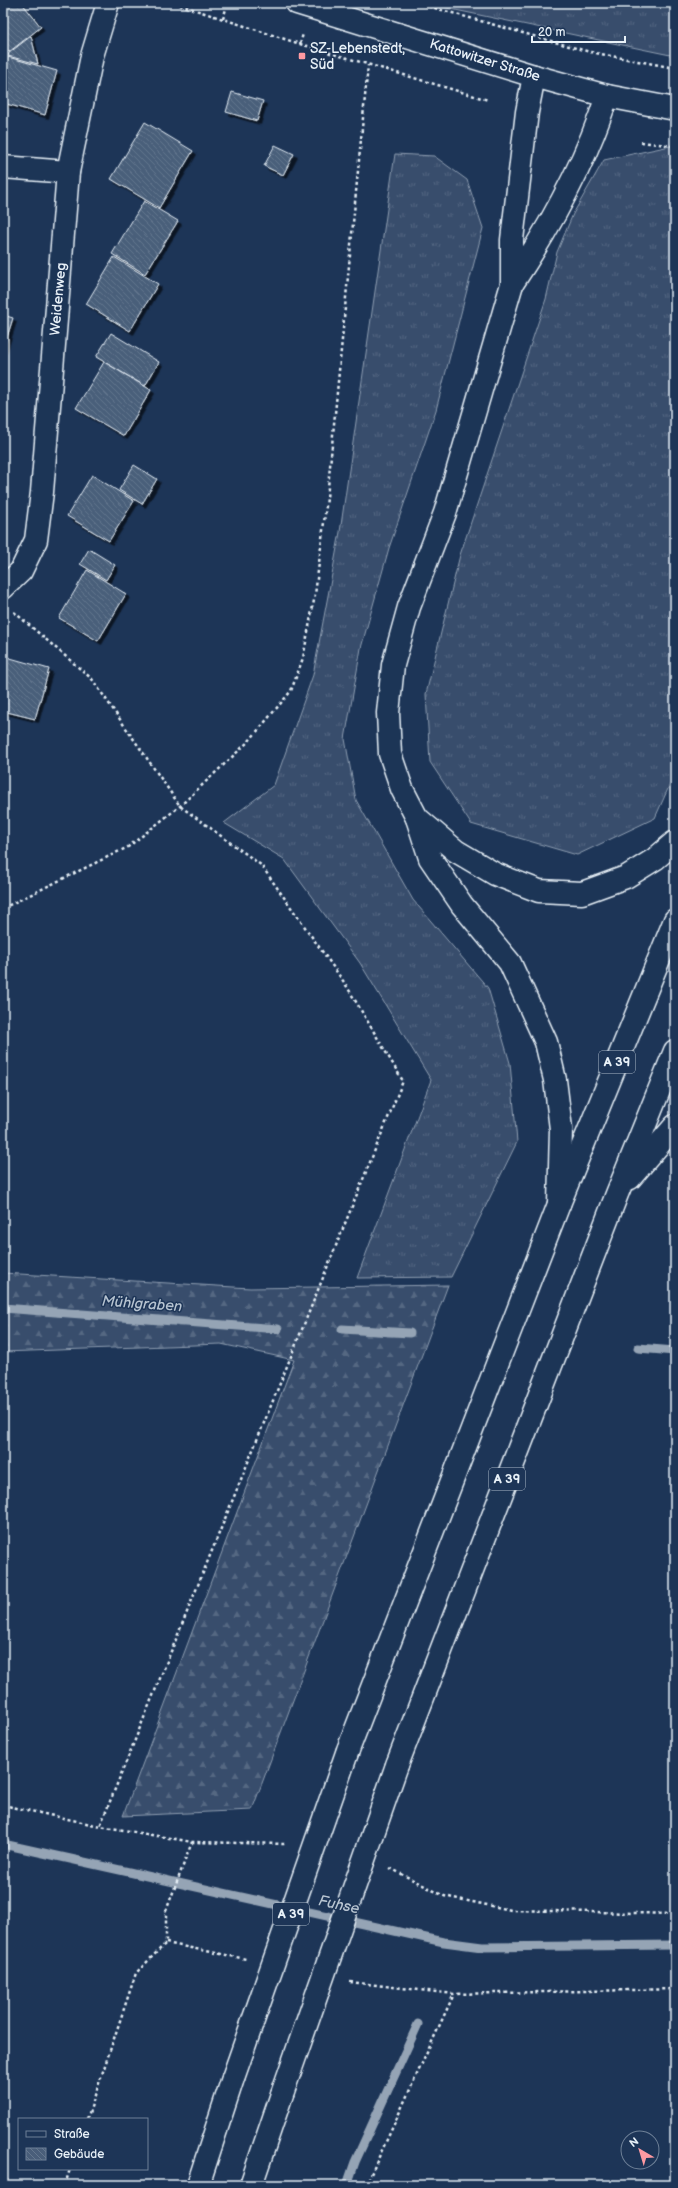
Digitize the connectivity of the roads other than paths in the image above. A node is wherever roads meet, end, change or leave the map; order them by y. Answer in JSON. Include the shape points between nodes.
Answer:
{"nodes":[{"id":1,"x":108,"y":3,"type":"edge"},
{"id":2,"x":297,"y":3,"type":"edge"},
{"id":3,"x":534,"y":76,"type":"junction"},
{"id":4,"x":607,"y":96,"type":"junction"},
{"id":5,"x":675,"y":109,"type":"edge"},
{"id":6,"x":3,"y":166,"type":"edge"},
{"id":7,"x":68,"y":172,"type":"junction"},
{"id":8,"x":512,"y":284,"type":"junction"},
{"id":9,"x":6,"y":598,"type":"edge"},
{"id":10,"x":417,"y":818,"type":"junction"},
{"id":11,"x":675,"y":842,"type":"edge"},
{"id":12,"x":675,"y":920,"type":"edge"},
{"id":13,"x":675,"y":1051,"type":"edge"},
{"id":14,"x":675,"y":1126,"type":"edge"},
{"id":15,"x":617,"y":1194,"type":"junction"},
{"id":16,"x":559,"y":1204,"type":"junction"},
{"id":17,"x":198,"y":2185,"type":"edge"},
{"id":18,"x":251,"y":2185,"type":"edge"}],
"edges":[{"from":1,"to":7,"type":"main road","name":"Weidenweg","via":[[92,56]]},
{"from":2,"to":3,"type":"main road","name":"Kattowitzer Straße"},
{"from":3,"to":4,"type":"main road","name":"Kattowitzer Straße"},
{"from":3,"to":8,"type":"main road","via":[[527,112],[513,232]]},
{"from":4,"to":5,"type":"main road","name":"Kattowitzer Straße"},
{"from":4,"to":8,"type":"main road","via":[[596,130],[543,237]]},
{"from":6,"to":7,"type":"main road"},
{"from":7,"to":9,"type":"main road","name":"Weidenweg","via":[[36,540]]},
{"from":8,"to":10,"type":"main road","via":[[445,513],[408,607],[393,665],[388,713],[390,754],[402,789]]},
{"from":10,"to":11,"type":"main road","via":[[456,851],[495,874],[539,891],[582,893],[626,877]]},
{"from":10,"to":16,"type":"main road","via":[[430,858],[462,905],[510,963],[546,1042],[555,1080],[561,1130]]},
{"from":12,"to":16,"type":"main road","number":"A 39"},
{"from":13,"to":15,"type":"main road","number":"A 39"},
{"from":14,"to":15,"type":"main road"},
{"from":15,"to":18,"type":"main road","number":"A 39","bridge":true,"via":[[396,1765]]},
{"from":16,"to":17,"type":"main road","number":"A 39","bridge":true,"via":[[348,1750]]}]}
